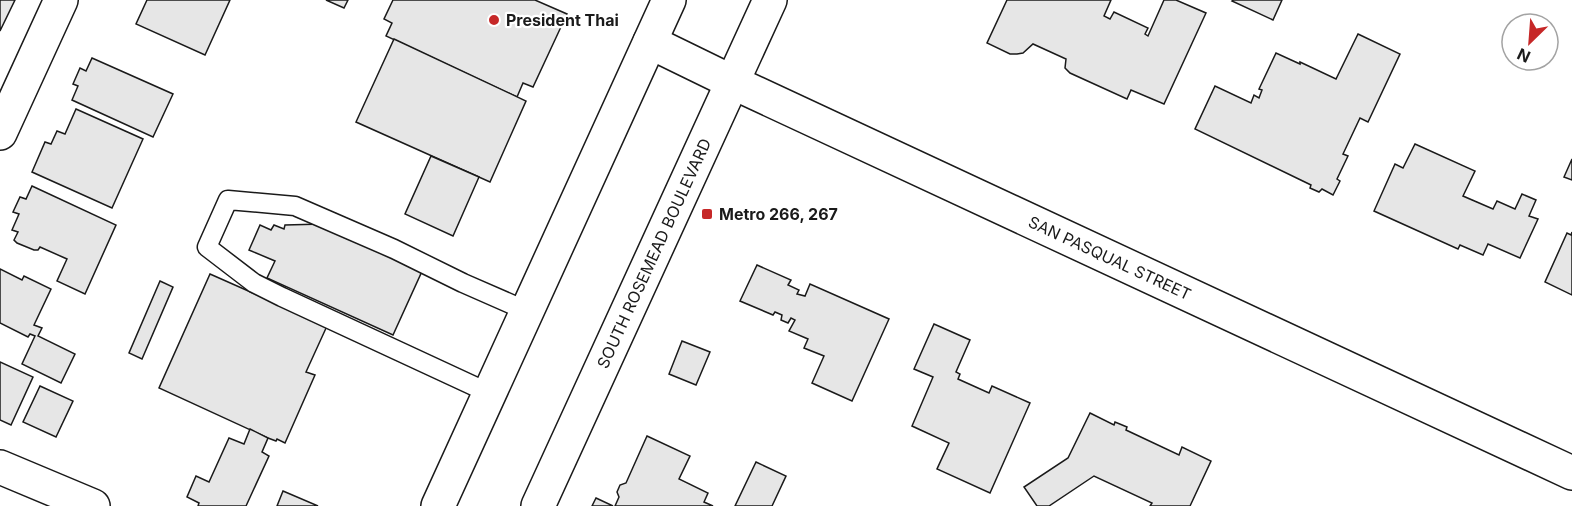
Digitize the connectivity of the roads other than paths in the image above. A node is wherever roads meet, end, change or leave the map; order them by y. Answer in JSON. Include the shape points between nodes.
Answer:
{"nodes":[{"id":1,"x":61,"y":0,"type":"edge"},
{"id":2,"x":770,"y":0,"type":"edge"},
{"id":3,"x":663,"y":2,"type":"edge"},
{"id":4,"x":650,"y":42,"type":"junction"},
{"id":5,"x":732,"y":82,"type":"junction"},
{"id":6,"x":0,"y":133,"type":"edge"},
{"id":7,"x":527,"y":311,"type":"junction"},
{"id":8,"x":489,"y":393,"type":"junction"},
{"id":9,"x":0,"y":466,"type":"edge"},
{"id":10,"x":1572,"y":473,"type":"edge"},
{"id":11,"x":93,"y":506,"type":"edge"},
{"id":12,"x":438,"y":506,"type":"edge"},
{"id":13,"x":538,"y":506,"type":"edge"}],
"edges":[{"from":1,"to":6,"type":"street"},
{"from":2,"to":5,"type":"street","name":"SOUTH ROSEMEAD BOULEVARD"},
{"from":3,"to":4,"type":"street"},
{"from":4,"to":5,"type":"street","name":"SAN PASQUAL STREET"},
{"from":4,"to":7,"type":"street"},
{"from":5,"to":10,"type":"street","name":"SAN PASQUAL STREET"},
{"from":5,"to":13,"type":"street","name":"SOUTH ROSEMEAD BOULEVARD"},
{"from":7,"to":8,"type":"street"},
{"from":7,"to":8,"type":"lane","via":[[295,206],[228,200],[207,247],[255,283]]},
{"from":8,"to":12,"type":"street"},
{"from":9,"to":11,"type":"street"}]}
